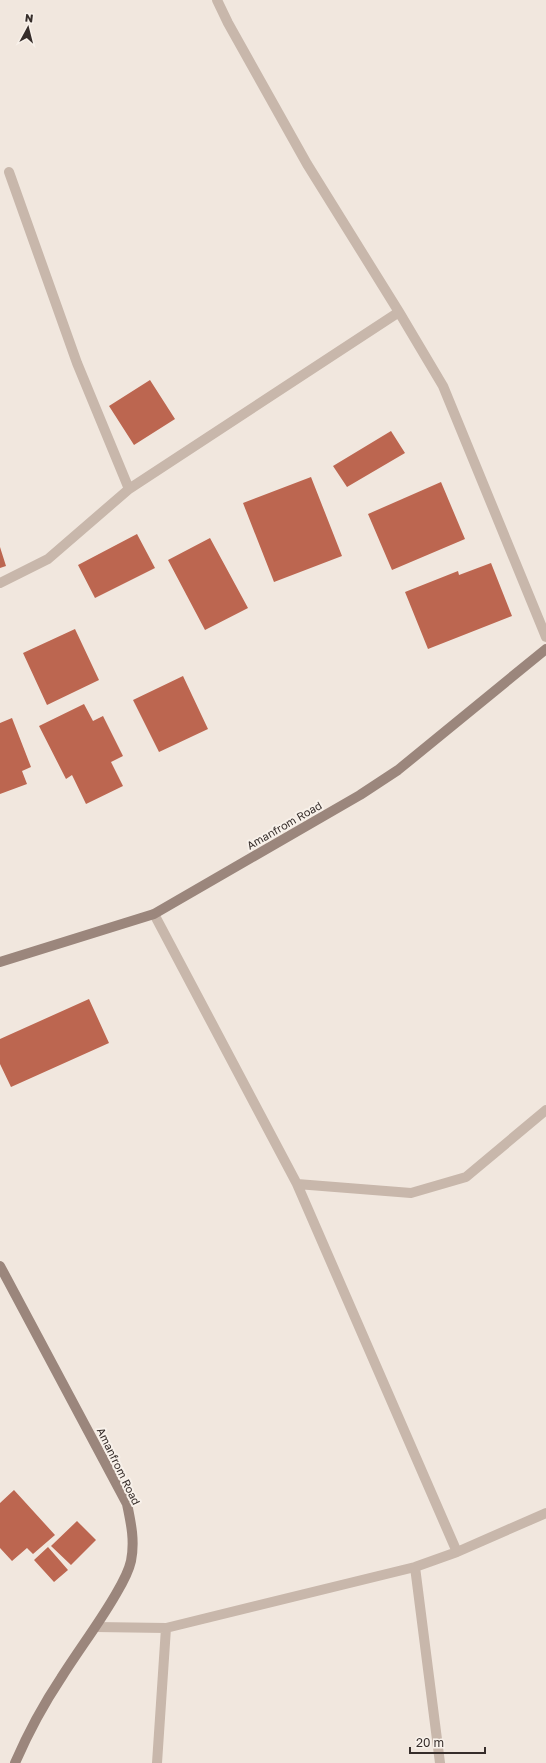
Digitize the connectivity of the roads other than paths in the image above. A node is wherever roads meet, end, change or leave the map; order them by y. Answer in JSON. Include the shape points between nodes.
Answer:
{"nodes":[{"id":1,"x":217,"y":0,"type":"edge"},
{"id":2,"x":9,"y":172,"type":"dead end"},
{"id":3,"x":399,"y":312,"type":"junction"},
{"id":4,"x":128,"y":489,"type":"junction"},
{"id":5,"x":0,"y":583,"type":"edge"},
{"id":6,"x":546,"y":637,"type":"edge"},
{"id":7,"x":546,"y":649,"type":"edge"},
{"id":8,"x":154,"y":914,"type":"junction"},
{"id":9,"x":0,"y":962,"type":"edge"},
{"id":10,"x":546,"y":1110,"type":"edge"},
{"id":11,"x":298,"y":1184,"type":"junction"},
{"id":12,"x":0,"y":1266,"type":"edge"},
{"id":13,"x":546,"y":1513,"type":"edge"},
{"id":14,"x":457,"y":1552,"type":"junction"},
{"id":15,"x":415,"y":1567,"type":"junction"},
{"id":16,"x":96,"y":1627,"type":"junction"},
{"id":17,"x":166,"y":1628,"type":"junction"},
{"id":18,"x":15,"y":1763,"type":"edge"},
{"id":19,"x":157,"y":1763,"type":"edge"},
{"id":20,"x":440,"y":1763,"type":"edge"}],
"edges":[{"from":1,"to":3,"type":"street","via":[[307,164]]},
{"from":2,"to":4,"type":"street","via":[[77,363]]},
{"from":3,"to":4,"type":"street"},
{"from":3,"to":6,"type":"street","via":[[443,386]]},
{"from":4,"to":5,"type":"street","via":[[48,559]]},
{"from":7,"to":8,"type":"street","name":"Amanfrom Road","via":[[398,770],[360,795]]},
{"from":8,"to":9,"type":"street","name":"Amanfrom Road"},
{"from":8,"to":11,"type":"street"},
{"from":10,"to":11,"type":"street","via":[[466,1177],[411,1193]]},
{"from":11,"to":14,"type":"street"},
{"from":12,"to":16,"type":"street","name":"Amanfrom Road","via":[[127,1504],[134,1544],[131,1563],[124,1581]]},
{"from":13,"to":14,"type":"street"},
{"from":14,"to":15,"type":"street"},
{"from":15,"to":17,"type":"street"},
{"from":15,"to":20,"type":"street"},
{"from":16,"to":17,"type":"street"},
{"from":16,"to":18,"type":"street","name":"Amanfrom Road","via":[[34,1722]]},
{"from":17,"to":19,"type":"street"}]}
